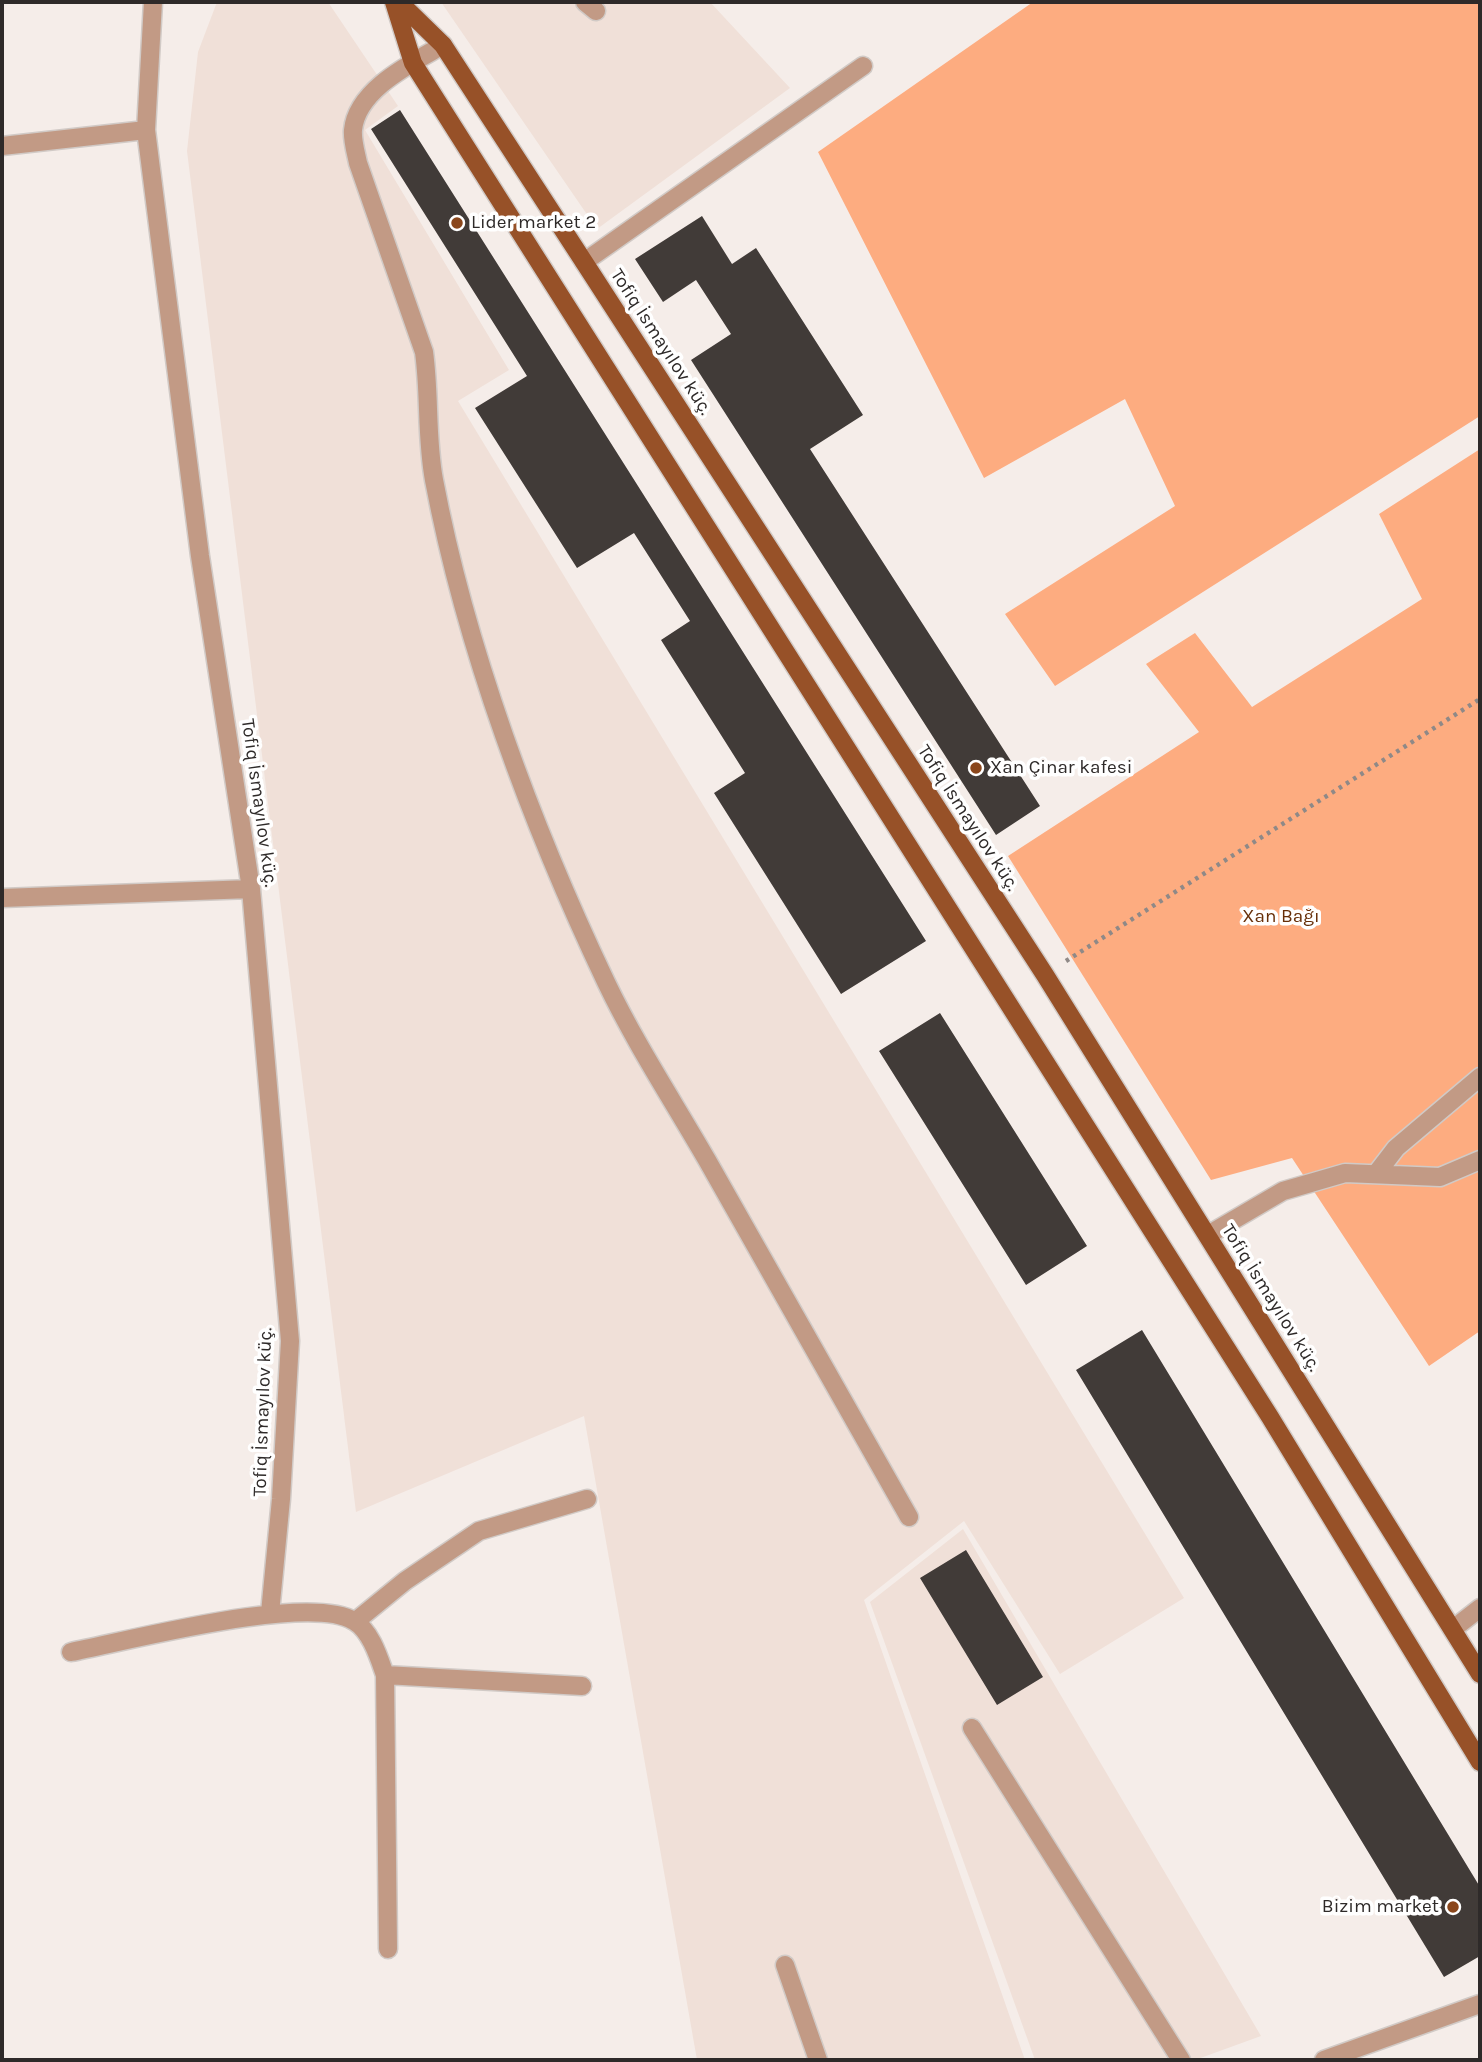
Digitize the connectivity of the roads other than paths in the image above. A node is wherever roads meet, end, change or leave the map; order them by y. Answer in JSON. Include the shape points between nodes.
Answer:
{"nodes":[{"id":1,"x":153,"y":2,"type":"edge"},
{"id":2,"x":394,"y":2,"type":"edge"},
{"id":3,"x":399,"y":2,"type":"edge"},
{"id":4,"x":443,"y":45,"type":"junction"},
{"id":5,"x":413,"y":63,"type":"junction"},
{"id":6,"x":863,"y":66,"type":"dead end"},
{"id":7,"x":146,"y":130,"type":"junction"},
{"id":8,"x":2,"y":146,"type":"edge"},
{"id":9,"x":584,"y":262,"type":"junction"},
{"id":10,"x":251,"y":889,"type":"junction"},
{"id":11,"x":2,"y":898,"type":"edge"},
{"id":12,"x":1480,"y":1077,"type":"edge"},
{"id":13,"x":1480,"y":1160,"type":"edge"},
{"id":14,"x":1376,"y":1174,"type":"junction"},
{"id":15,"x":1208,"y":1236,"type":"junction"},
{"id":16,"x":587,"y":1499,"type":"dead end"},
{"id":17,"x":909,"y":1517,"type":"dead end"},
{"id":18,"x":1480,"y":1608,"type":"edge"},
{"id":19,"x":270,"y":1614,"type":"junction"},
{"id":20,"x":356,"y":1621,"type":"junction"},
{"id":21,"x":1453,"y":1629,"type":"junction"},
{"id":22,"x":71,"y":1651,"type":"dead end"},
{"id":23,"x":1480,"y":1674,"type":"edge"},
{"id":24,"x":385,"y":1675,"type":"junction"},
{"id":25,"x":582,"y":1686,"type":"dead end"},
{"id":26,"x":972,"y":1728,"type":"dead end"},
{"id":27,"x":1480,"y":1762,"type":"edge"},
{"id":28,"x":388,"y":1949,"type":"dead end"},
{"id":29,"x":785,"y":1965,"type":"dead end"},
{"id":30,"x":1480,"y":2004,"type":"edge"},
{"id":31,"x":818,"y":2060,"type":"edge"},
{"id":32,"x":1181,"y":2060,"type":"edge"},
{"id":33,"x":1324,"y":2060,"type":"edge"}],
"edges":[{"from":1,"to":7,"type":"street","name":"Tofiq İsmayılov küç."},
{"from":2,"to":5,"type":"main road"},
{"from":3,"to":4,"type":"main road","name":"Tofiq İsmayılov küç."},
{"from":4,"to":5,"type":"street"},
{"from":4,"to":9,"type":"main road","name":"Tofiq İsmayılov küç."},
{"from":5,"to":17,"type":"street","via":[[360,107],[353,130],[358,163],[424,352],[435,482],[484,674],[551,857],[607,985]]},
{"from":5,"to":27,"type":"main road","via":[[1263,1405]]},
{"from":6,"to":9,"type":"street"},
{"from":7,"to":8,"type":"street"},
{"from":7,"to":10,"type":"street","name":"Tofiq İsmayılov küç.","via":[[200,556]]},
{"from":9,"to":15,"type":"main road","name":"Tofiq İsmayılov küç.","via":[[1045,975]]},
{"from":10,"to":11,"type":"street"},
{"from":10,"to":19,"type":"street","name":"Tofiq İsmayılov küç.","via":[[290,1341]]},
{"from":12,"to":14,"type":"street","via":[[1396,1148]]},
{"from":13,"to":14,"type":"street","via":[[1440,1177]]},
{"from":14,"to":15,"type":"street","via":[[1345,1173],[1283,1191]]},
{"from":15,"to":21,"type":"main road","name":"Tofiq İsmayılov küç."},
{"from":16,"to":20,"type":"street","via":[[479,1531]]},
{"from":18,"to":21,"type":"street"},
{"from":19,"to":20,"type":"street","via":[[335,1613]]},
{"from":19,"to":22,"type":"street"},
{"from":20,"to":24,"type":"street","via":[[375,1647]]},
{"from":21,"to":23,"type":"main road","name":"Tofiq İsmayılov küç."},
{"from":24,"to":25,"type":"street"},
{"from":24,"to":28,"type":"street"},
{"from":26,"to":32,"type":"street"},
{"from":29,"to":31,"type":"street"},
{"from":30,"to":33,"type":"street"}]}
